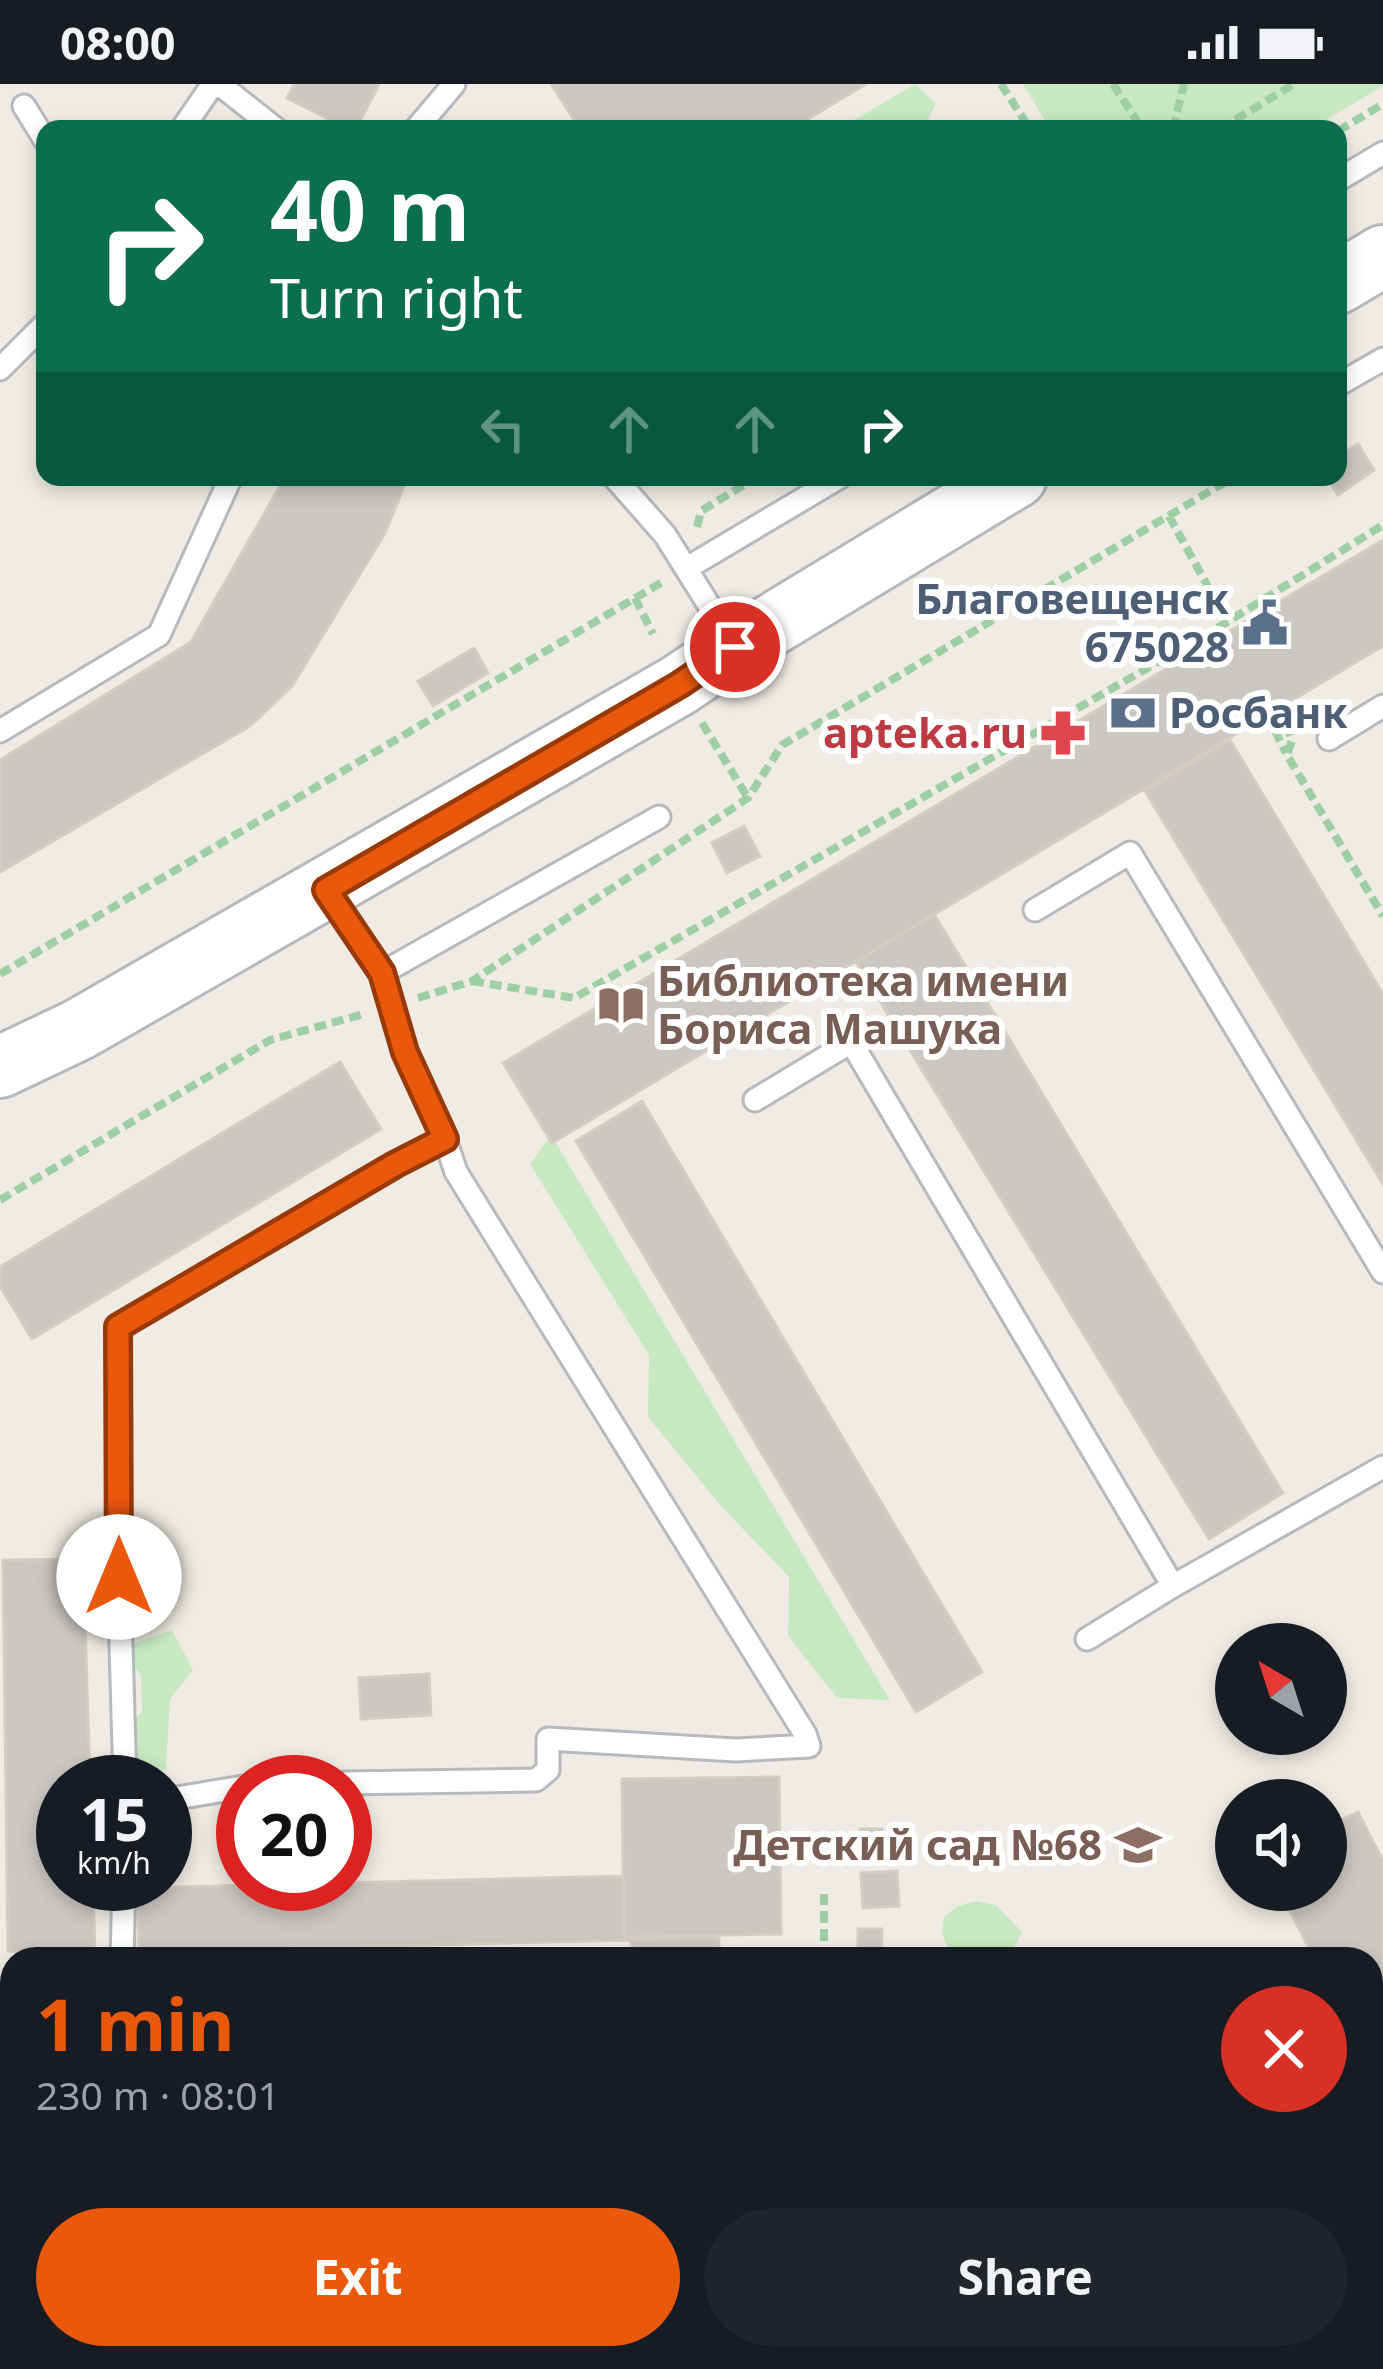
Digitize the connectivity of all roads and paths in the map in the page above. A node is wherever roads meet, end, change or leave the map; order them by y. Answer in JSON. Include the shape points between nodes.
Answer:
{"nodes":[{"id":1,"x":216,"y":84,"type":"edge"},
{"id":2,"x":454,"y":84,"type":"edge"},
{"id":3,"x":1001,"y":84,"type":"edge"},
{"id":4,"x":1113,"y":84,"type":"edge"},
{"id":5,"x":1184,"y":84,"type":"edge"},
{"id":6,"x":1294,"y":84,"type":"edge"},
{"id":7,"x":1383,"y":104,"type":"edge"},
{"id":8,"x":24,"y":106,"type":"dead end"},
{"id":9,"x":189,"y":120,"type":"edge"},
{"id":10,"x":264,"y":120,"type":"edge"},
{"id":11,"x":424,"y":120,"type":"edge"},
{"id":12,"x":1024,"y":120,"type":"edge"},
{"id":13,"x":1136,"y":120,"type":"edge"},
{"id":14,"x":1174,"y":120,"type":"edge"},
{"id":15,"x":1235,"y":120,"type":"edge"},
{"id":16,"x":36,"y":125,"type":"edge"},
{"id":17,"x":1347,"y":125,"type":"edge"},
{"id":18,"x":1383,"y":153,"type":"edge"},
{"id":19,"x":1347,"y":175,"type":"edge"},
{"id":20,"x":1383,"y":256,"type":"edge"},
{"id":21,"x":1347,"y":278,"type":"edge"},
{"id":22,"x":36,"y":333,"type":"edge"},
{"id":23,"x":1383,"y":359,"type":"edge"},
{"id":24,"x":0,"y":369,"type":"edge"},
{"id":25,"x":1347,"y":380,"type":"edge"},
{"id":26,"x":227,"y":486,"type":"edge"},
{"id":27,"x":622,"y":486,"type":"edge"},
{"id":28,"x":743,"y":486,"type":"edge"},
{"id":29,"x":825,"y":486,"type":"edge"},
{"id":30,"x":1001,"y":486,"type":"edge"},
{"id":31,"x":1169,"y":516,"type":"dead end"},
{"id":32,"x":1383,"y":525,"type":"edge"},
{"id":33,"x":688,"y":568,"type":"junction"},
{"id":34,"x":635,"y":597,"type":"junction"},
{"id":35,"x":1222,"y":612,"type":"dead end"},
{"id":36,"x":653,"y":634,"type":"dead end"},
{"id":37,"x":735,"y":647,"type":"junction"},
{"id":38,"x":1383,"y":706,"type":"edge"},
{"id":39,"x":1279,"y":708,"type":"dead end"},
{"id":40,"x":1267,"y":714,"type":"dead end"},
{"id":41,"x":700,"y":721,"type":"dead end"},
{"id":42,"x":0,"y":731,"type":"edge"},
{"id":43,"x":1329,"y":740,"type":"dead end"},
{"id":44,"x":1287,"y":755,"type":"junction"},
{"id":45,"x":748,"y":798,"type":"dead end"},
{"id":46,"x":659,"y":817,"type":"dead end"},
{"id":47,"x":326,"y":890,"type":"junction"},
{"id":48,"x":1035,"y":910,"type":"dead end"},
{"id":49,"x":1383,"y":916,"type":"edge"},
{"id":50,"x":382,"y":973,"type":"junction"},
{"id":51,"x":0,"y":974,"type":"edge"},
{"id":52,"x":472,"y":981,"type":"dead end"},
{"id":53,"x":0,"y":1067,"type":"edge"},
{"id":54,"x":754,"y":1100,"type":"dead end"},
{"id":55,"x":445,"y":1139,"type":"junction"},
{"id":56,"x":1383,"y":1272,"type":"edge"},
{"id":57,"x":1383,"y":1467,"type":"edge"},
{"id":58,"x":1173,"y":1586,"type":"junction"},
{"id":59,"x":1087,"y":1639,"type":"dead end"},
{"id":60,"x":124,"y":1755,"type":"edge"},
{"id":61,"x":372,"y":1783,"type":"edge"},
{"id":62,"x":824,"y":1894,"type":"dead end"},
{"id":63,"x":123,"y":1911,"type":"edge"},
{"id":64,"x":122,"y":1947,"type":"edge"},
{"id":65,"x":824,"y":1947,"type":"edge"}],
"edges":[{"from":1,"to":9,"type":"lane"},
{"from":1,"to":10,"type":"lane"},
{"from":2,"to":11,"type":"lane"},
{"from":3,"to":12,"type":"path"},
{"from":4,"to":13,"type":"path"},
{"from":5,"to":14,"type":"path"},
{"from":6,"to":15,"type":"path"},
{"from":7,"to":17,"type":"path"},
{"from":8,"to":16,"type":"lane"},
{"from":18,"to":19,"type":"lane"},
{"from":20,"to":21,"type":"main road"},
{"from":22,"to":24,"type":"lane"},
{"from":23,"to":25,"type":"lane"},
{"from":26,"to":42,"type":"lane","via":[[160,635]]},
{"from":27,"to":33,"type":"lane"},
{"from":28,"to":33,"type":"path","via":[[701,511]]},
{"from":29,"to":33,"type":"lane"},
{"from":30,"to":37,"type":"main road"},
{"from":31,"to":35,"type":"path"},
{"from":32,"to":52,"type":"path","via":[[1221,631],[574,998]]},
{"from":33,"to":34,"type":"path"},
{"from":33,"to":37,"type":"lane"},
{"from":34,"to":36,"type":"path"},
{"from":34,"to":51,"type":"path"},
{"from":37,"to":47,"type":"main road"},
{"from":38,"to":43,"type":"lane"},
{"from":39,"to":44,"type":"path","via":[[1292,740]]},
{"from":40,"to":44,"type":"path"},
{"from":41,"to":45,"type":"path"},
{"from":44,"to":49,"type":"path"},
{"from":46,"to":50,"type":"lane"},
{"from":47,"to":50,"type":"lane"},
{"from":47,"to":53,"type":"main road"},
{"from":48,"to":56,"type":"lane","via":[[1130,853]]},
{"from":50,"to":55,"type":"lane","via":[[405,1052]]},
{"from":54,"to":58,"type":"lane","via":[[851,1042]]},
{"from":55,"to":60,"type":"lane","via":[[118,1327]]},
{"from":55,"to":61,"type":"lane","via":[[456,1172],[808,1746],[548,1739],[548,1769],[536,1780]]},
{"from":57,"to":58,"type":"lane"},
{"from":58,"to":59,"type":"lane"},
{"from":62,"to":65,"type":"path"},
{"from":63,"to":64,"type":"lane"}]}
